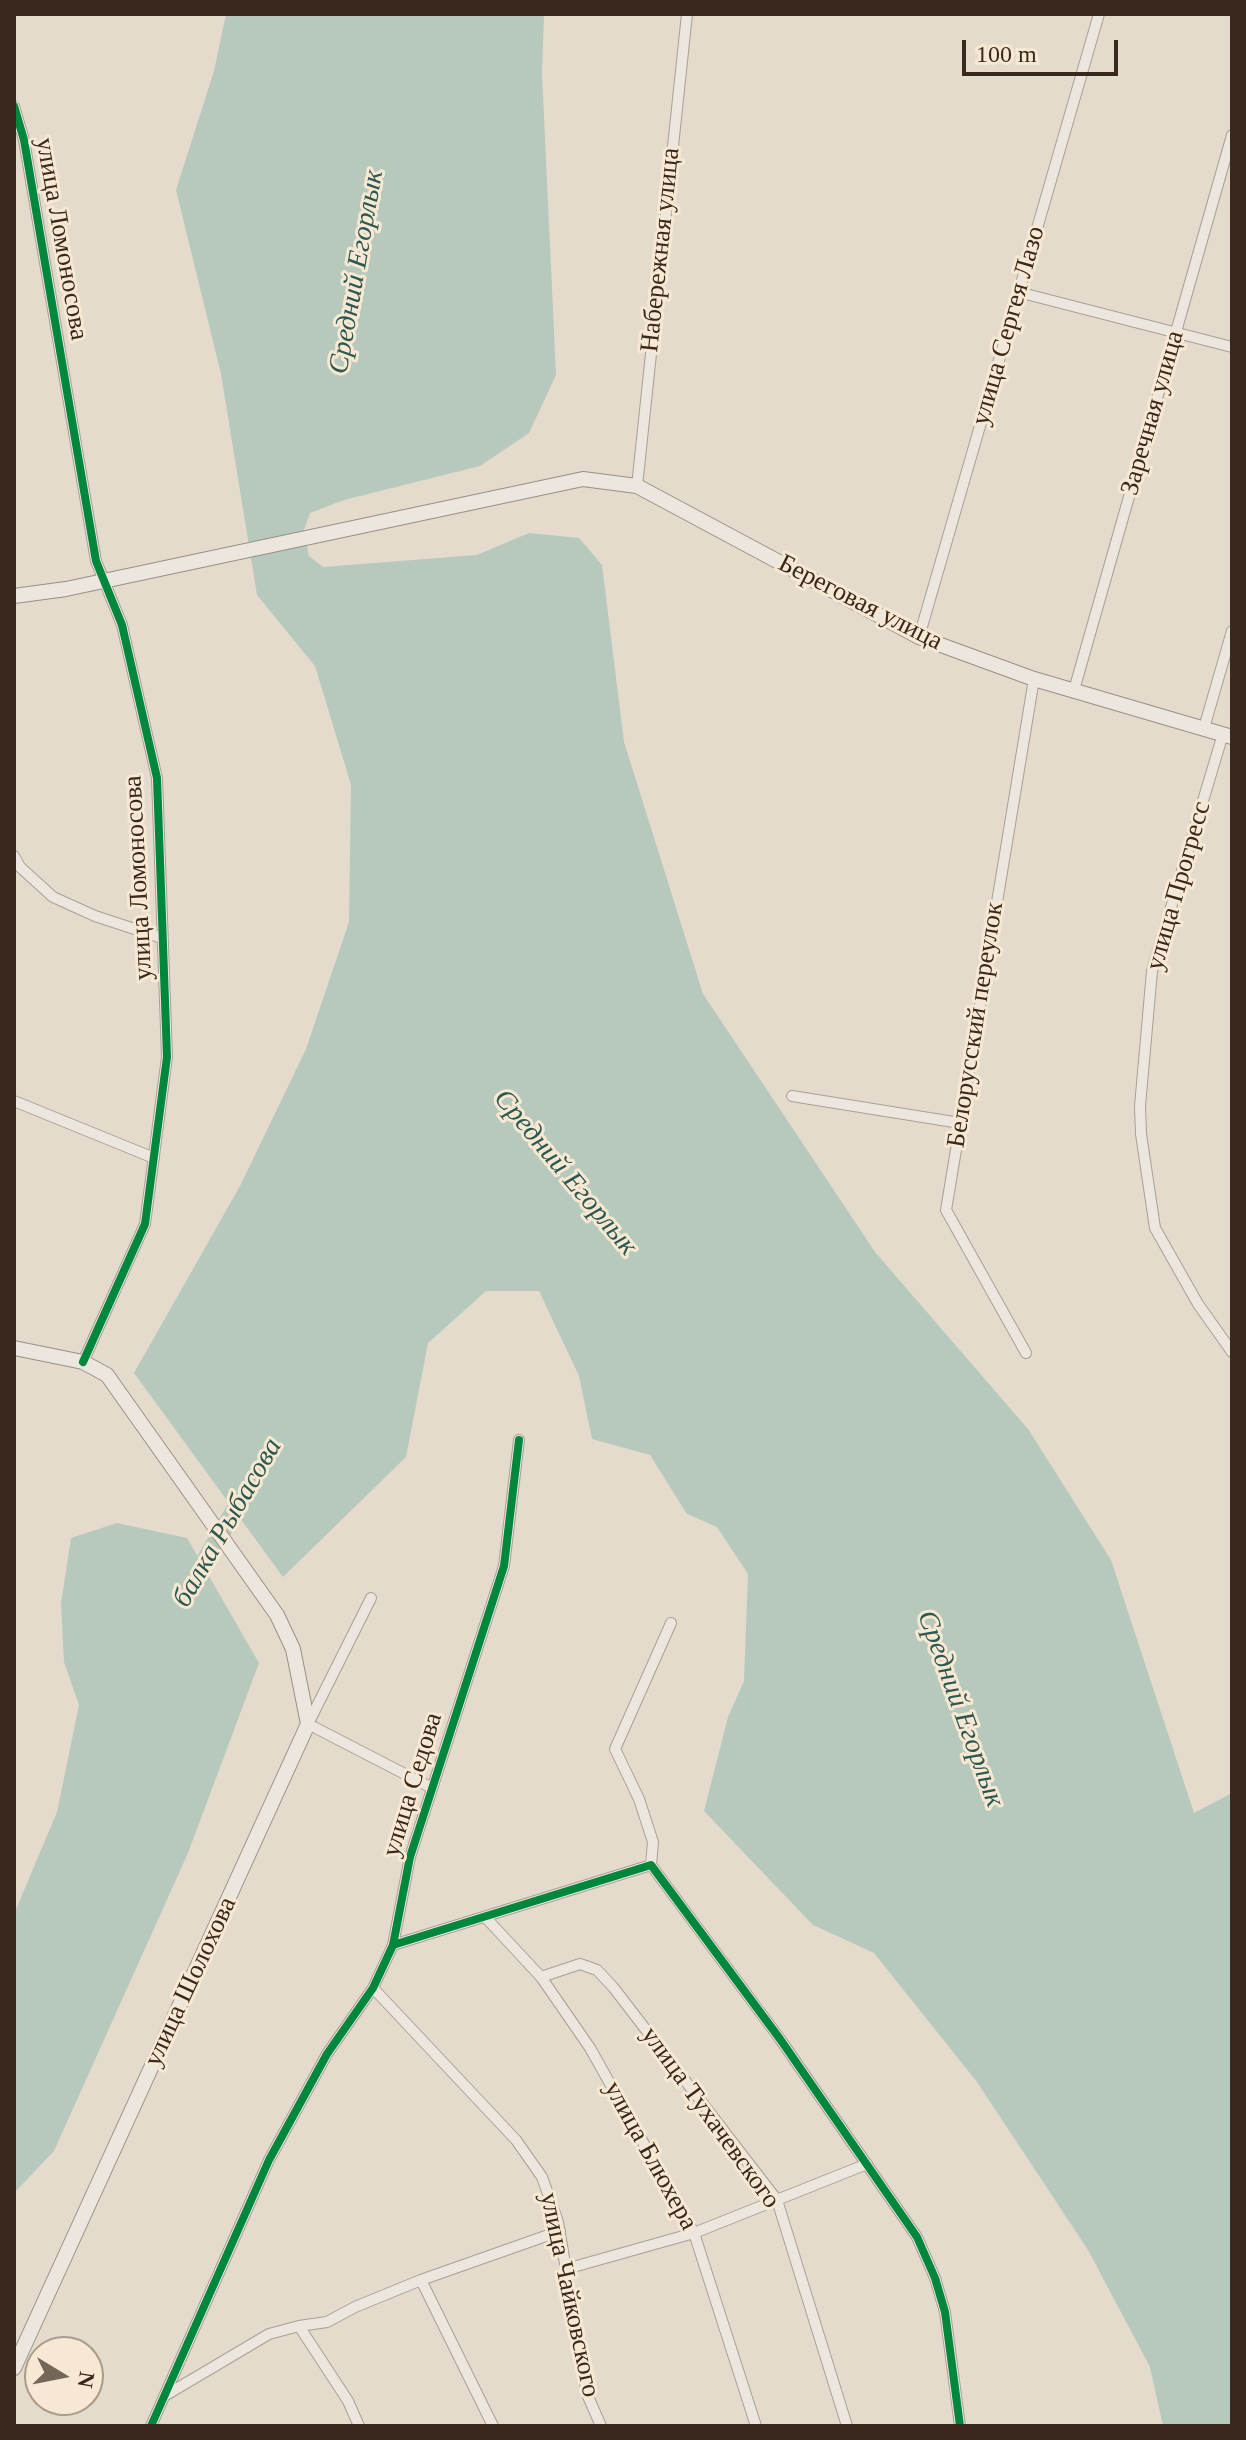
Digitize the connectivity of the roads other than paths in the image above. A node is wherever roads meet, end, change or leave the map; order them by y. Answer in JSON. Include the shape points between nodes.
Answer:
{"nodes":[{"id":1,"x":687,"y":14,"type":"edge"},
{"id":2,"x":1099,"y":14,"type":"edge"},
{"id":3,"x":14,"y":106,"type":"edge"},
{"id":4,"x":1232,"y":135,"type":"edge"},
{"id":5,"x":1018,"y":292,"type":"junction"},
{"id":6,"x":1175,"y":333,"type":"junction"},
{"id":7,"x":1232,"y":347,"type":"edge"},
{"id":8,"x":637,"y":486,"type":"junction"},
{"id":9,"x":104,"y":581,"type":"junction"},
{"id":10,"x":14,"y":596,"type":"edge"},
{"id":11,"x":1232,"y":631,"type":"edge"},
{"id":12,"x":919,"y":637,"type":"junction"},
{"id":13,"x":1034,"y":679,"type":"junction"},
{"id":14,"x":1074,"y":690,"type":"junction"},
{"id":15,"x":1204,"y":728,"type":"junction"},
{"id":16,"x":1228,"y":736,"type":"edge"},
{"id":17,"x":14,"y":856,"type":"edge"},
{"id":18,"x":162,"y":938,"type":"junction"},
{"id":19,"x":792,"y":1096,"type":"dead end"},
{"id":20,"x":14,"y":1101,"type":"edge"},
{"id":21,"x":960,"y":1123,"type":"junction"},
{"id":22,"x":154,"y":1158,"type":"junction"},
{"id":23,"x":14,"y":1348,"type":"edge"},
{"id":24,"x":1232,"y":1352,"type":"edge"},
{"id":25,"x":1026,"y":1353,"type":"dead end"},
{"id":26,"x":83,"y":1362,"type":"junction"},
{"id":27,"x":519,"y":1440,"type":"dead end"},
{"id":28,"x":371,"y":1598,"type":"dead end"},
{"id":29,"x":671,"y":1623,"type":"dead end"},
{"id":30,"x":308,"y":1724,"type":"junction"},
{"id":31,"x":432,"y":1788,"type":"junction"},
{"id":32,"x":651,"y":1865,"type":"junction"},
{"id":33,"x":486,"y":1918,"type":"junction"},
{"id":34,"x":393,"y":1945,"type":"junction"},
{"id":35,"x":541,"y":1977,"type":"junction"},
{"id":36,"x":373,"y":1988,"type":"junction"},
{"id":37,"x":867,"y":2164,"type":"junction"},
{"id":38,"x":777,"y":2200,"type":"junction"},
{"id":39,"x":560,"y":2231,"type":"junction"},
{"id":40,"x":694,"y":2233,"type":"junction"},
{"id":41,"x":566,"y":2269,"type":"junction"},
{"id":42,"x":421,"y":2280,"type":"junction"},
{"id":43,"x":299,"y":2326,"type":"junction"},
{"id":44,"x":14,"y":2368,"type":"edge"},
{"id":45,"x":166,"y":2395,"type":"junction"},
{"id":46,"x":151,"y":2426,"type":"edge"},
{"id":47,"x":359,"y":2426,"type":"edge"},
{"id":48,"x":493,"y":2426,"type":"edge"},
{"id":49,"x":601,"y":2426,"type":"edge"},
{"id":50,"x":756,"y":2426,"type":"edge"},
{"id":51,"x":847,"y":2426,"type":"edge"},
{"id":52,"x":960,"y":2426,"type":"edge"}],
"edges":[{"from":1,"to":8,"type":"street","name":"Набережная улица"},
{"from":2,"to":5,"type":"street","name":"улица Сергея Лазо"},
{"from":3,"to":9,"type":"street","name":"улица Ломоносова","via":[[96,561]]},
{"from":4,"to":6,"type":"street","name":"Заречная улица"},
{"from":5,"to":6,"type":"street"},
{"from":5,"to":12,"type":"street","name":"улица Сергея Лазо"},
{"from":6,"to":7,"type":"street"},
{"from":6,"to":14,"type":"street","name":"Заречная улица"},
{"from":8,"to":9,"type":"main road","via":[[583,479]]},
{"from":8,"to":12,"type":"main road","name":"Береговая улица"},
{"from":9,"to":10,"type":"main road"},
{"from":9,"to":18,"type":"street","name":"улица Ломоносова","via":[[122,625],[157,778]]},
{"from":11,"to":15,"type":"street"},
{"from":12,"to":13,"type":"main road","name":"Береговая улица"},
{"from":13,"to":14,"type":"main road","name":"Береговая улица"},
{"from":13,"to":21,"type":"street","name":"Белорусский переулок"},
{"from":14,"to":15,"type":"main road","name":"Береговая улица"},
{"from":15,"to":16,"type":"main road","name":"Береговая улица"},
{"from":16,"to":24,"type":"street","name":"улица Прогресс","via":[[1152,971],[1140,1106],[1155,1228]]},
{"from":17,"to":18,"type":"street","via":[[53,897]]},
{"from":18,"to":22,"type":"street","name":"улица Ломоносова","via":[[167,1057]]},
{"from":19,"to":21,"type":"street"},
{"from":20,"to":22,"type":"street"},
{"from":21,"to":25,"type":"street","name":"Белорусский переулок","via":[[946,1210]]},
{"from":22,"to":26,"type":"street","name":"улица Ломоносова","via":[[145,1224]]},
{"from":23,"to":26,"type":"main road"},
{"from":26,"to":30,"type":"main road","via":[[107,1375],[277,1615],[293,1649]]},
{"from":27,"to":31,"type":"street","name":"улица Седова","via":[[504,1566]]},
{"from":28,"to":30,"type":"street","name":"улица Шолохова"},
{"from":29,"to":32,"type":"street","via":[[615,1749],[653,1842]]},
{"from":30,"to":31,"type":"street"},
{"from":30,"to":44,"type":"main road","name":"улица Шолохова"},
{"from":31,"to":34,"type":"street","name":"улица Седова","via":[[410,1857]]},
{"from":32,"to":33,"type":"street"},
{"from":32,"to":37,"type":"street"},
{"from":33,"to":34,"type":"street"},
{"from":33,"to":35,"type":"street","name":"улица Блюхера"},
{"from":34,"to":36,"type":"street","name":"улица Седова"},
{"from":35,"to":38,"type":"street","name":"улица Тухачевского","via":[[580,1964],[597,1970]]},
{"from":35,"to":40,"type":"street","name":"улица Блюхера","via":[[590,2048]]},
{"from":36,"to":39,"type":"street","name":"улица Чайковского","via":[[516,2140],[542,2177]]},
{"from":36,"to":45,"type":"street","name":"улица Седова","via":[[327,2054],[269,2160]]},
{"from":37,"to":38,"type":"street"},
{"from":37,"to":52,"type":"street","via":[[917,2237],[935,2278],[945,2312]]},
{"from":38,"to":40,"type":"street"},
{"from":38,"to":51,"type":"street","name":"улица Тухачевского"},
{"from":39,"to":41,"type":"street","name":"улица Чайковского"},
{"from":39,"to":42,"type":"street"},
{"from":40,"to":41,"type":"street"},
{"from":40,"to":50,"type":"street","name":"улица Блюхера"},
{"from":41,"to":49,"type":"street","name":"улица Чайковского","via":[[587,2394]]},
{"from":42,"to":43,"type":"street","via":[[327,2322]]},
{"from":42,"to":48,"type":"street"},
{"from":43,"to":45,"type":"street","via":[[269,2334]]},
{"from":43,"to":47,"type":"street"},
{"from":45,"to":46,"type":"street","name":"улица Седова"}]}
